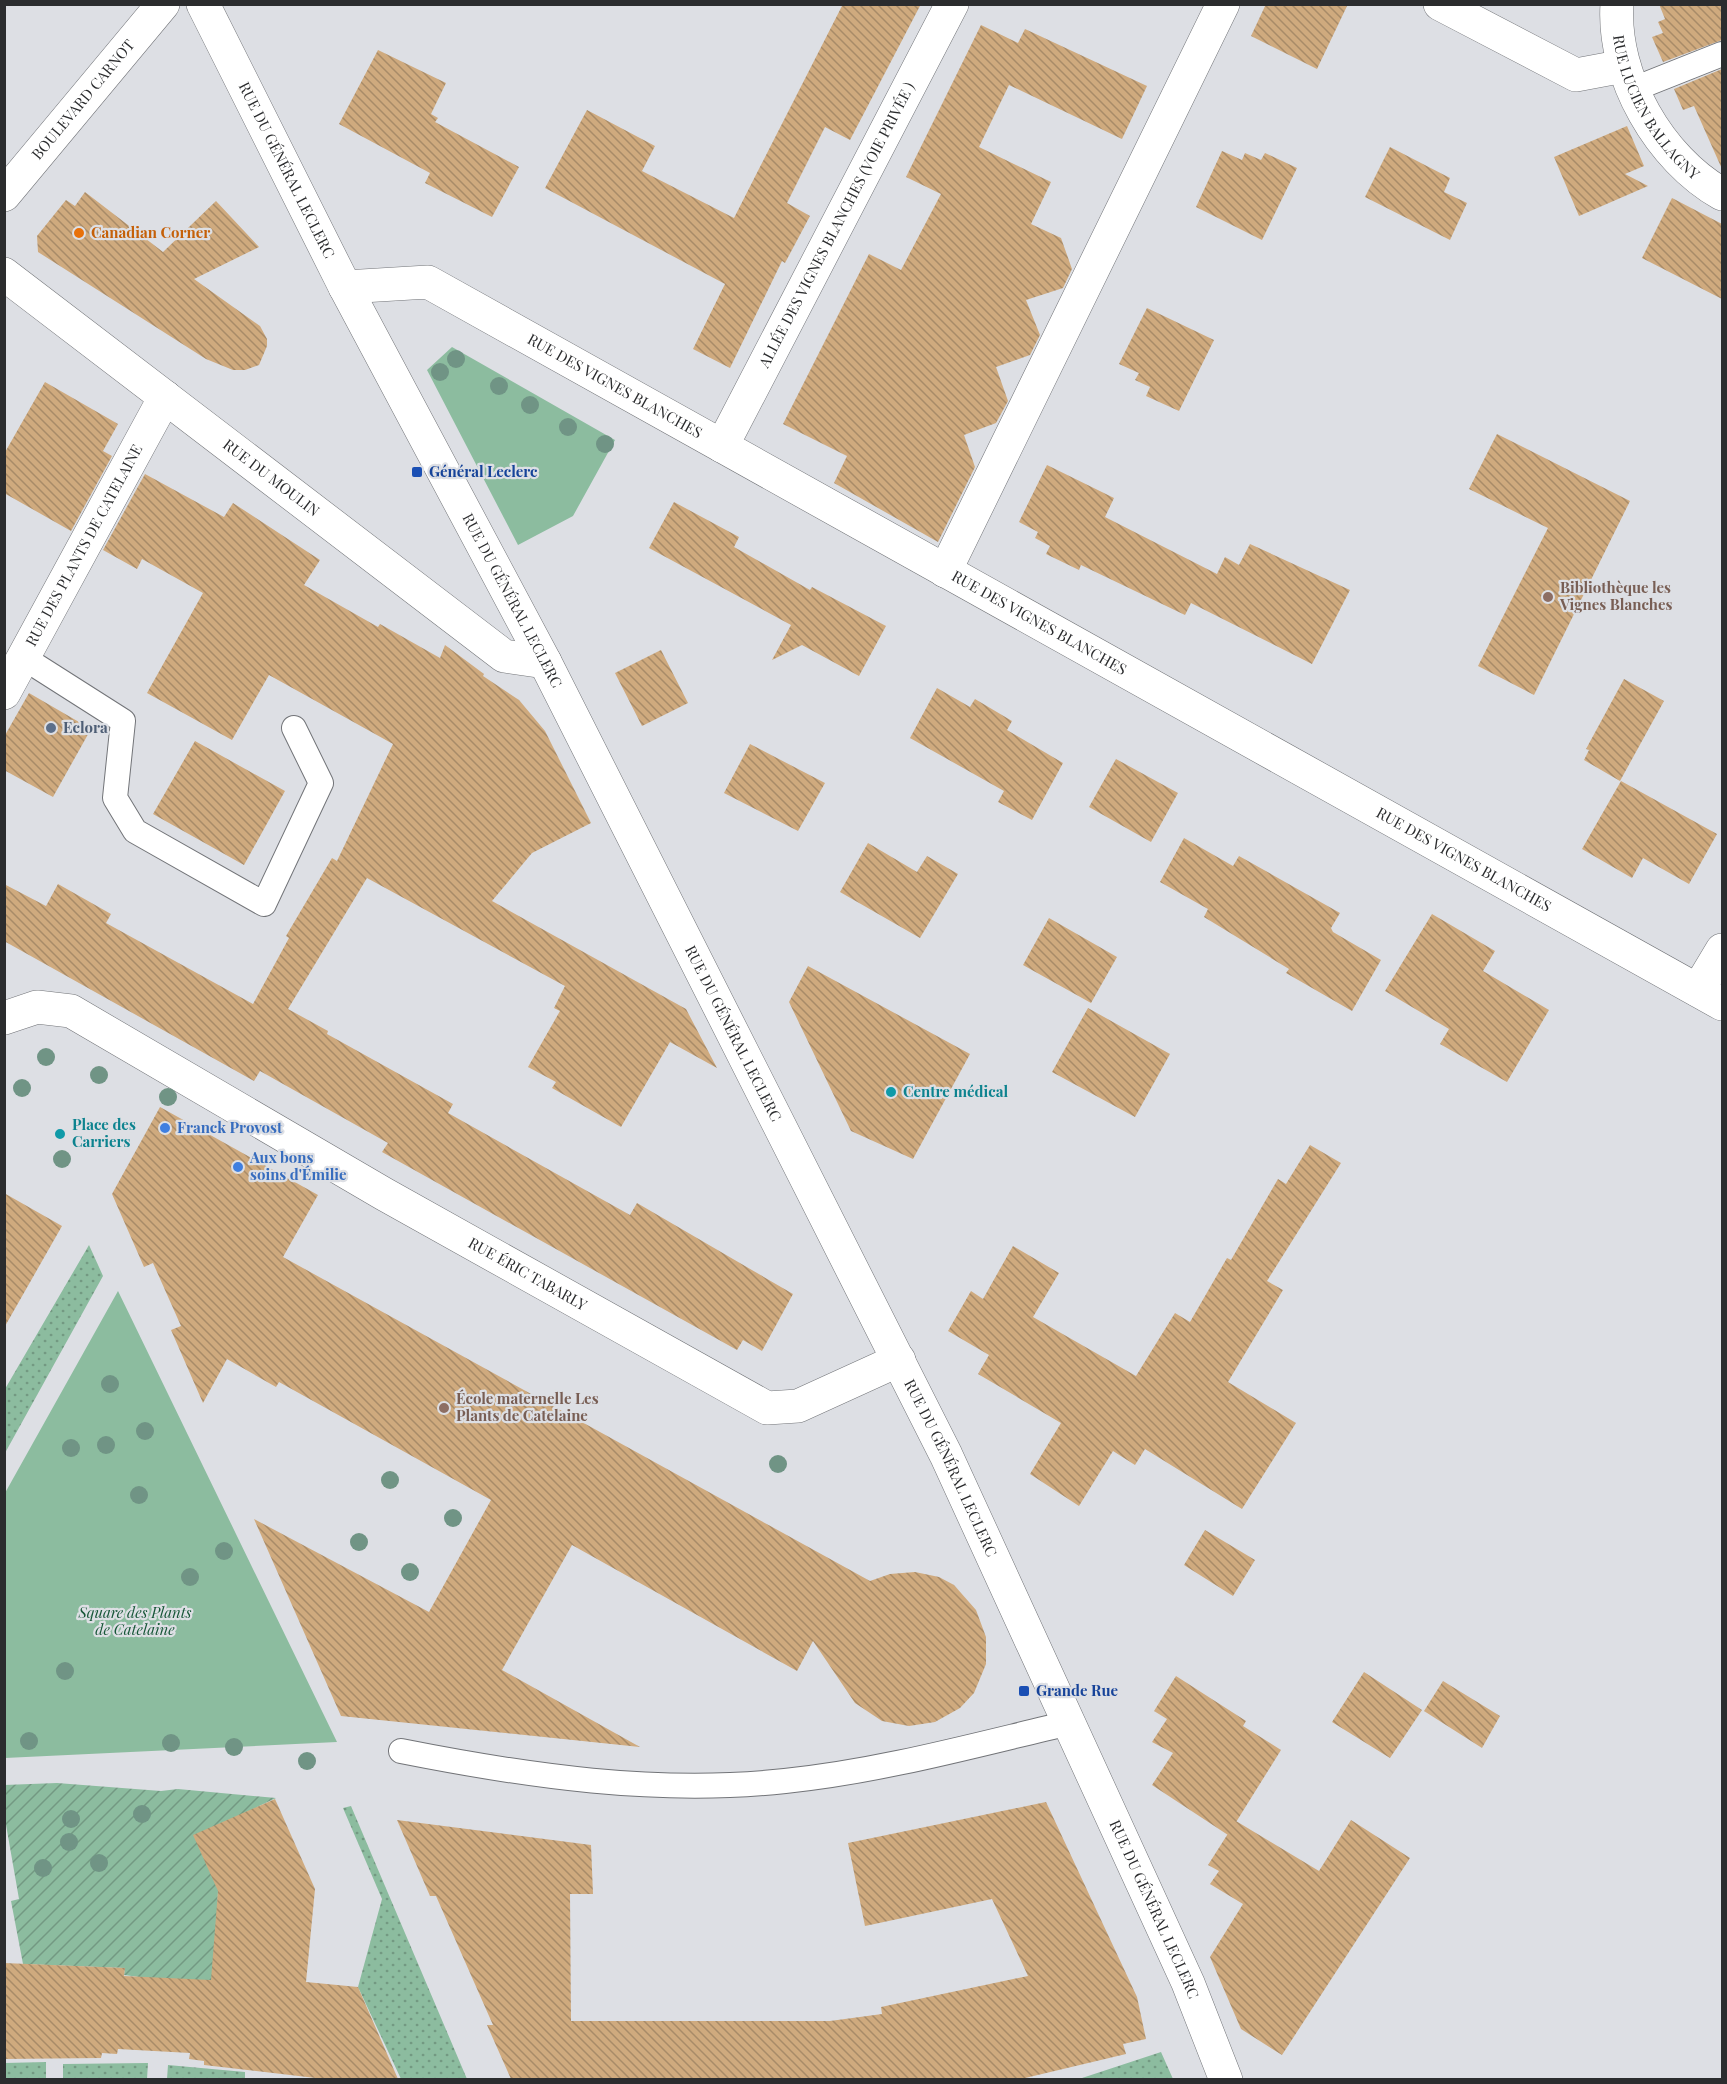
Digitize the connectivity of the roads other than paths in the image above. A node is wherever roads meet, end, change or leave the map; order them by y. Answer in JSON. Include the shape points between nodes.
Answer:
{"nodes":[{"id":1,"x":163,"y":4,"type":"edge"},
{"id":2,"x":203,"y":4,"type":"edge"},
{"id":3,"x":952,"y":4,"type":"edge"},
{"id":4,"x":1223,"y":4,"type":"edge"},
{"id":5,"x":1440,"y":4,"type":"edge"},
{"id":6,"x":1617,"y":4,"type":"edge"},
{"id":7,"x":1722,"y":54,"type":"edge"},
{"id":8,"x":1629,"y":78,"type":"junction"},
{"id":9,"x":1722,"y":194,"type":"edge"},
{"id":10,"x":4,"y":195,"type":"edge"},
{"id":11,"x":4,"y":274,"type":"edge"},
{"id":12,"x":345,"y":287,"type":"junction"},
{"id":13,"x":165,"y":397,"type":"junction"},
{"id":14,"x":722,"y":446,"type":"junction"},
{"id":15,"x":945,"y":571,"type":"junction"},
{"id":16,"x":24,"y":658,"type":"junction"},
{"id":17,"x":544,"y":662,"type":"junction"},
{"id":18,"x":4,"y":693,"type":"edge"},
{"id":19,"x":294,"y":728,"type":"dead end"},
{"id":20,"x":1722,"y":950,"type":"edge"},
{"id":21,"x":1710,"y":997,"type":"edge"},
{"id":22,"x":4,"y":1018,"type":"edge"},
{"id":23,"x":899,"y":1360,"type":"junction"},
{"id":24,"x":1069,"y":1723,"type":"junction"},
{"id":25,"x":401,"y":1752,"type":"dead end"},
{"id":26,"x":1226,"y":2079,"type":"edge"}],
"edges":[{"from":1,"to":10,"type":"street","name":"BOULEVARD CARNOT"},
{"from":2,"to":12,"type":"street","name":"RUE DU GÉNÉRAL LECLERC"},
{"from":3,"to":14,"type":"street","name":"ALLÉE DES VIGNES BLANCHES (VOIE PRIVÉE )"},
{"from":4,"to":15,"type":"street"},
{"from":5,"to":8,"type":"street","via":[[1576,75]]},
{"from":6,"to":8,"type":"street","name":"RUE LUCIEN BALLAGNY","via":[[1616,18]]},
{"from":7,"to":8,"type":"lane"},
{"from":8,"to":9,"type":"street","name":"RUE LUCIEN BALLAGNY","via":[[1669,152]]},
{"from":11,"to":13,"type":"street","name":"RUE DU MOULIN"},
{"from":12,"to":14,"type":"street","name":"RUE DES VIGNES BLANCHES","via":[[428,282]]},
{"from":12,"to":17,"type":"street","name":"RUE DU GÉNÉRAL LECLERC"},
{"from":13,"to":16,"type":"street","name":"RUE DES PLANTS DE CATELAINE"},
{"from":13,"to":17,"type":"street","name":"RUE DU MOULIN","via":[[504,656]]},
{"from":14,"to":15,"type":"street","name":"RUE DES VIGNES BLANCHES"},
{"from":15,"to":21,"type":"street","name":"RUE DES VIGNES BLANCHES"},
{"from":16,"to":18,"type":"street","name":"RUE DES PLANTS DE CATELAINE"},
{"from":16,"to":19,"type":"lane","via":[[123,721],[115,798],[135,831],[264,904],[321,783]]},
{"from":17,"to":23,"type":"street","name":"RUE DU GÉNÉRAL LECLERC"},
{"from":20,"to":21,"type":"street"},
{"from":22,"to":23,"type":"street","name":"RUE ÉRIC TABARLY","via":[[37,1007],[71,1011],[384,1194],[767,1408],[798,1406]]},
{"from":23,"to":24,"type":"street","name":"RUE DU GÉNÉRAL LECLERC"},
{"from":24,"to":25,"type":"lane","via":[[892,1766],[784,1782],[687,1786],[571,1778]]},
{"from":24,"to":26,"type":"street","name":"RUE DU GÉNÉRAL LECLERC","via":[[1188,1983]]}]}
